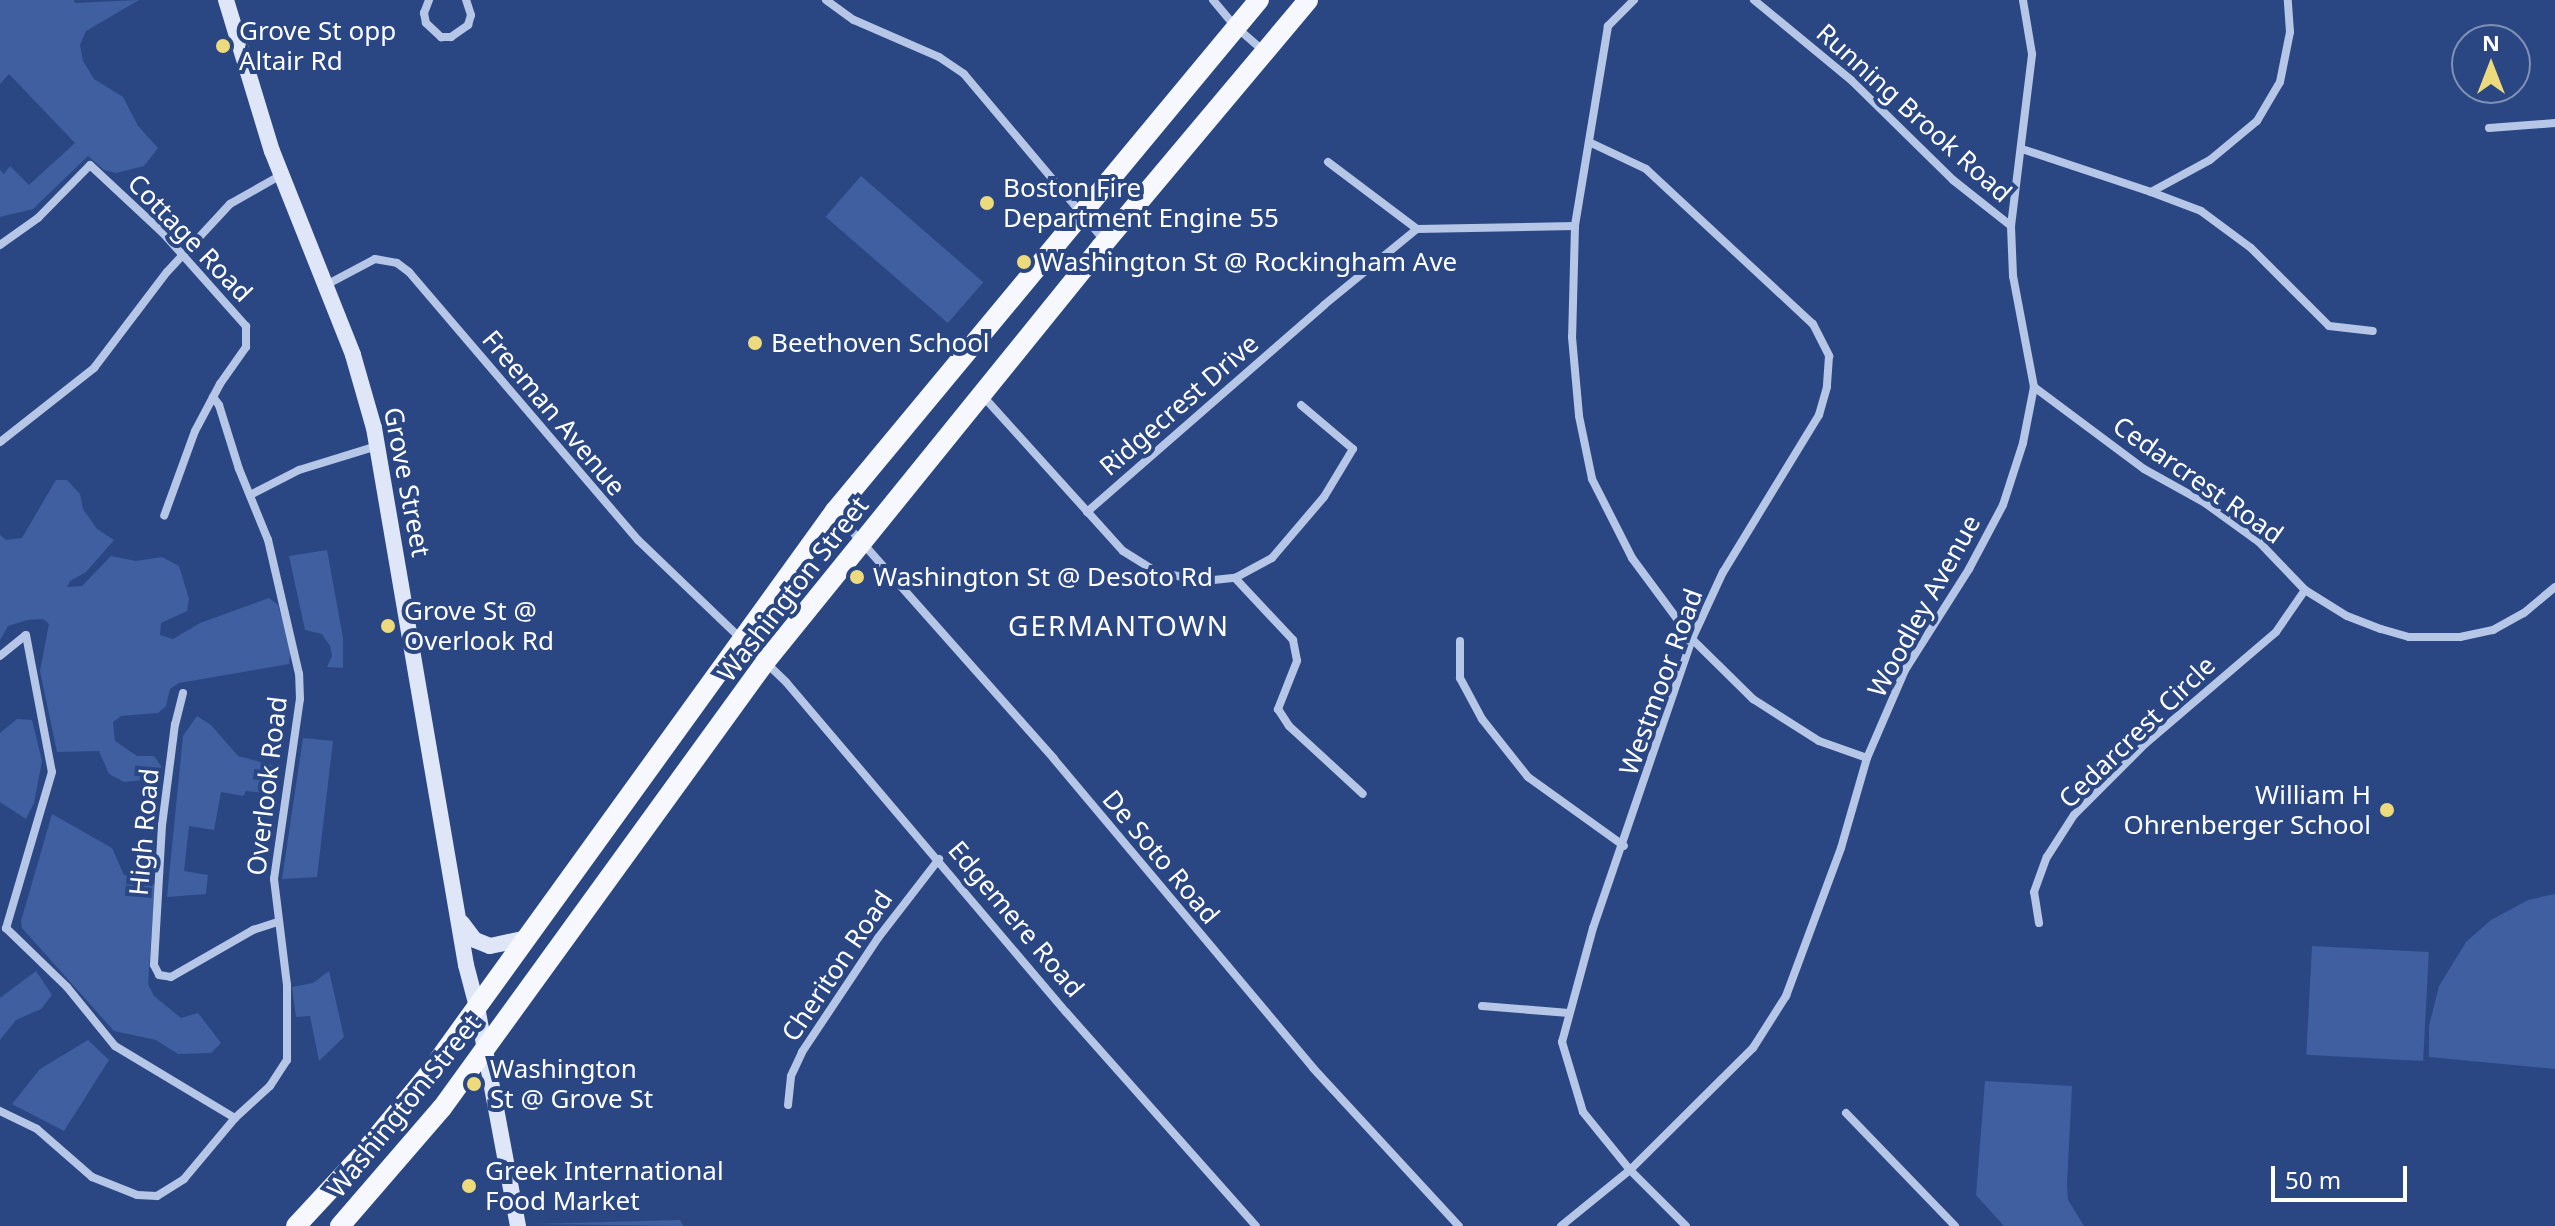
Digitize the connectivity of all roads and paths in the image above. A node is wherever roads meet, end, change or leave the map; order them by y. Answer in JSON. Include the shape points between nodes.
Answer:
{"nodes":[{"id":1,"x":226,"y":0,"type":"edge"},
{"id":2,"x":429,"y":0,"type":"edge"},
{"id":3,"x":466,"y":0,"type":"edge"},
{"id":4,"x":826,"y":0,"type":"edge"},
{"id":5,"x":1213,"y":0,"type":"edge"},
{"id":6,"x":1259,"y":0,"type":"edge"},
{"id":7,"x":1308,"y":0,"type":"edge"},
{"id":8,"x":1634,"y":0,"type":"edge"},
{"id":9,"x":1754,"y":0,"type":"edge"},
{"id":10,"x":2023,"y":0,"type":"edge"},
{"id":11,"x":2288,"y":0,"type":"edge"},
{"id":12,"x":1236,"y":27,"type":"junction"},
{"id":13,"x":1265,"y":52,"type":"junction"},
{"id":14,"x":2555,"y":123,"type":"edge"},
{"id":15,"x":2489,"y":128,"type":"dead end"},
{"id":16,"x":1589,"y":142,"type":"junction"},
{"id":17,"x":2022,"y":149,"type":"junction"},
{"id":18,"x":1328,"y":162,"type":"dead end"},
{"id":19,"x":281,"y":175,"type":"junction"},
{"id":20,"x":2151,"y":192,"type":"junction"},
{"id":21,"x":1081,"y":212,"type":"junction"},
{"id":22,"x":1575,"y":226,"type":"junction"},
{"id":23,"x":2011,"y":226,"type":"junction"},
{"id":24,"x":1417,"y":229,"type":"junction"},
{"id":25,"x":1105,"y":241,"type":"junction"},
{"id":26,"x":0,"y":245,"type":"edge"},
{"id":27,"x":183,"y":254,"type":"junction"},
{"id":28,"x":325,"y":285,"type":"junction"},
{"id":29,"x":2373,"y":331,"type":"dead end"},
{"id":30,"x":2034,"y":387,"type":"junction"},
{"id":31,"x":982,"y":395,"type":"junction"},
{"id":32,"x":213,"y":397,"type":"junction"},
{"id":33,"x":1301,"y":405,"type":"dead end"},
{"id":34,"x":0,"y":442,"type":"edge"},
{"id":35,"x":377,"y":446,"type":"junction"},
{"id":36,"x":250,"y":495,"type":"junction"},
{"id":37,"x":835,"y":511,"type":"junction"},
{"id":38,"x":1087,"y":512,"type":"junction"},
{"id":39,"x":164,"y":516,"type":"dead end"},
{"id":40,"x":862,"y":543,"type":"junction"},
{"id":41,"x":1235,"y":578,"type":"junction"},
{"id":42,"x":2555,"y":587,"type":"edge"},
{"id":43,"x":2305,"y":590,"type":"junction"},
{"id":44,"x":1692,"y":639,"type":"junction"},
{"id":45,"x":743,"y":640,"type":"junction"},
{"id":46,"x":1460,"y":641,"type":"dead end"},
{"id":47,"x":0,"y":656,"type":"edge"},
{"id":48,"x":766,"y":661,"type":"junction"},
{"id":49,"x":183,"y":693,"type":"dead end"},
{"id":50,"x":1867,"y":758,"type":"junction"},
{"id":51,"x":1363,"y":794,"type":"dead end"},
{"id":52,"x":1624,"y":846,"type":"junction"},
{"id":53,"x":939,"y":859,"type":"junction"},
{"id":54,"x":460,"y":918,"type":"junction"},
{"id":55,"x":277,"y":922,"type":"junction"},
{"id":56,"x":2039,"y":923,"type":"dead end"},
{"id":57,"x":527,"y":938,"type":"junction"},
{"id":58,"x":1482,"y":1006,"type":"dead end"},
{"id":59,"x":477,"y":1007,"type":"junction"},
{"id":60,"x":1569,"y":1013,"type":"junction"},
{"id":61,"x":485,"y":1048,"type":"junction"},
{"id":62,"x":788,"y":1105,"type":"dead end"},
{"id":63,"x":0,"y":1111,"type":"edge"},
{"id":64,"x":1846,"y":1113,"type":"dead end"},
{"id":65,"x":235,"y":1118,"type":"junction"},
{"id":66,"x":1630,"y":1170,"type":"junction"},
{"id":67,"x":296,"y":1226,"type":"edge"},
{"id":68,"x":340,"y":1226,"type":"edge"},
{"id":69,"x":518,"y":1226,"type":"edge"},
{"id":70,"x":1256,"y":1226,"type":"edge"},
{"id":71,"x":1459,"y":1226,"type":"edge"},
{"id":72,"x":1561,"y":1226,"type":"edge"},
{"id":73,"x":1686,"y":1226,"type":"edge"},
{"id":74,"x":1955,"y":1226,"type":"edge"}],
"edges":[{"from":1,"to":19,"type":"main road","name":"Grove Street"},
{"from":2,"to":3,"type":"street","via":[[426,23],[441,37],[451,37],[468,25]]},
{"from":4,"to":21,"type":"street","via":[[854,20],[939,57],[964,74]]},
{"from":5,"to":12,"type":"street"},
{"from":6,"to":12,"type":"main road","name":"Washington Street"},
{"from":7,"to":13,"type":"main road","name":"Washington Street"},
{"from":8,"to":16,"type":"street","via":[[1608,26]]},
{"from":9,"to":23,"type":"street","name":"Running Brook Road"},
{"from":10,"to":17,"type":"street","name":"Woodley Avenue","via":[[2032,54]]},
{"from":11,"to":20,"type":"street","via":[[2290,32],[2280,82],[2257,121],[2210,160]]},
{"from":12,"to":13,"type":"street"},
{"from":12,"to":21,"type":"main road","name":"Washington Street"},
{"from":13,"to":25,"type":"main road","name":"Washington Street"},
{"from":14,"to":15,"type":"street"},
{"from":16,"to":22,"type":"street"},
{"from":16,"to":44,"type":"street","name":"Westmoor Road","via":[[1646,169],[1813,324],[1829,356],[1819,415],[1723,572]]},
{"from":17,"to":20,"type":"street"},
{"from":17,"to":23,"type":"street","name":"Woodley Avenue"},
{"from":18,"to":24,"type":"street"},
{"from":19,"to":27,"type":"street","via":[[230,204]]},
{"from":19,"to":28,"type":"main road","name":"Grove Street"},
{"from":20,"to":29,"type":"street","via":[[2201,211],[2251,248],[2329,326]]},
{"from":21,"to":25,"type":"street"},
{"from":21,"to":37,"type":"main road","name":"Washington Street"},
{"from":22,"to":24,"type":"street"},
{"from":22,"to":44,"type":"street","via":[[1572,337],[1579,416],[1592,479],[1632,558]]},
{"from":23,"to":30,"type":"street","name":"Woodley Avenue","via":[[2013,276]]},
{"from":24,"to":38,"type":"street","name":"Ridgecrest Drive"},
{"from":25,"to":31,"type":"main road","name":"Washington Street"},
{"from":26,"to":27,"type":"street","name":"Cottage Road","via":[[38,218],[90,165]]},
{"from":27,"to":32,"type":"street","name":"Cottage Road","via":[[248,333],[246,347]]},
{"from":27,"to":34,"type":"street","via":[[94,368]]},
{"from":28,"to":35,"type":"main road","name":"Grove Street","via":[[359,373]]},
{"from":28,"to":45,"type":"street","name":"Freeman Avenue","via":[[375,259],[404,266],[638,540]]},
{"from":30,"to":43,"type":"street","name":"Cedarcrest Road","via":[[2144,469],[2259,542]]},
{"from":30,"to":50,"type":"street","name":"Woodley Avenue","via":[[2003,505],[1905,670]]},
{"from":31,"to":38,"type":"street"},
{"from":31,"to":40,"type":"main road","name":"Washington Street"},
{"from":32,"to":36,"type":"street","name":"Overlook Road"},
{"from":32,"to":39,"type":"street","name":"Cottage Road"},
{"from":33,"to":41,"type":"street","via":[[1353,449],[1324,497],[1272,558]]},
{"from":35,"to":36,"type":"street","via":[[299,470]]},
{"from":35,"to":54,"type":"main road","name":"Grove Street"},
{"from":36,"to":55,"type":"street","name":"Overlook Road","via":[[268,540],[300,686],[275,865]]},
{"from":37,"to":40,"type":"street","name":"De Soto Road"},
{"from":37,"to":45,"type":"main road","name":"Washington Street"},
{"from":38,"to":41,"type":"street","via":[[1123,551],[1156,572],[1204,581]]},
{"from":40,"to":48,"type":"main road","name":"Washington Street"},
{"from":40,"to":71,"type":"street","name":"De Soto Road","via":[[1054,759],[1313,1068]]},
{"from":41,"to":51,"type":"street","via":[[1293,640],[1297,661],[1278,709],[1289,726]]},
{"from":42,"to":43,"type":"street","name":"Cedarcrest Road","via":[[2493,630],[2460,637],[2409,637],[2347,616]]},
{"from":43,"to":56,"type":"street","name":"Cedarcrest Circle","via":[[2276,632],[2145,744],[2074,815],[2047,857],[2034,892]]},
{"from":44,"to":50,"type":"street","via":[[1753,699],[1819,741]]},
{"from":44,"to":52,"type":"street","name":"Westmoor Road"},
{"from":45,"to":48,"type":"street","name":"Edgemere Road"},
{"from":45,"to":57,"type":"main road","name":"Washington Street"},
{"from":46,"to":52,"type":"street","via":[[1460,678],[1482,719],[1528,777]]},
{"from":47,"to":65,"type":"street","via":[[26,635],[52,772],[6,928],[67,987],[115,1046]]},
{"from":48,"to":53,"type":"street","name":"Edgemere Road"},
{"from":48,"to":61,"type":"main road","name":"Washington Street"},
{"from":49,"to":55,"type":"street","name":"High Road","via":[[162,825],[154,957],[159,975],[171,977]]},
{"from":50,"to":66,"type":"street","name":"Woodley Avenue","via":[[1841,848],[1786,996],[1753,1048]]},
{"from":52,"to":60,"type":"street","name":"Westmoor Road"},
{"from":53,"to":62,"type":"street","name":"Cheriton Road","via":[[802,1052],[791,1076]]},
{"from":53,"to":70,"type":"street","name":"Edgemere Road"},
{"from":54,"to":57,"type":"main road","via":[[483,944],[499,946]]},
{"from":54,"to":59,"type":"main road","name":"Grove Street"},
{"from":55,"to":65,"type":"street","name":"Overlook Road","via":[[287,985],[289,1051],[270,1086]]},
{"from":57,"to":59,"type":"main road","name":"Washington Street"},
{"from":58,"to":60,"type":"street"},
{"from":59,"to":61,"type":"main road","name":"Grove Street"},
{"from":59,"to":67,"type":"main road","name":"Washington Street","via":[[383,1131]]},
{"from":60,"to":66,"type":"street","name":"Westmoor Road","via":[[1562,1042],[1583,1112]]},
{"from":61,"to":68,"type":"main road","name":"Washington Street","via":[[415,1141]]},
{"from":61,"to":69,"type":"main road","name":"Grove Street"},
{"from":63,"to":65,"type":"street","name":"Overlook Road","via":[[37,1129],[92,1177],[137,1195],[166,1193],[184,1179]]},
{"from":64,"to":74,"type":"street"},
{"from":66,"to":72,"type":"street","name":"Woodley Avenue"},
{"from":66,"to":73,"type":"street","name":"Westmoor Road"}]}
